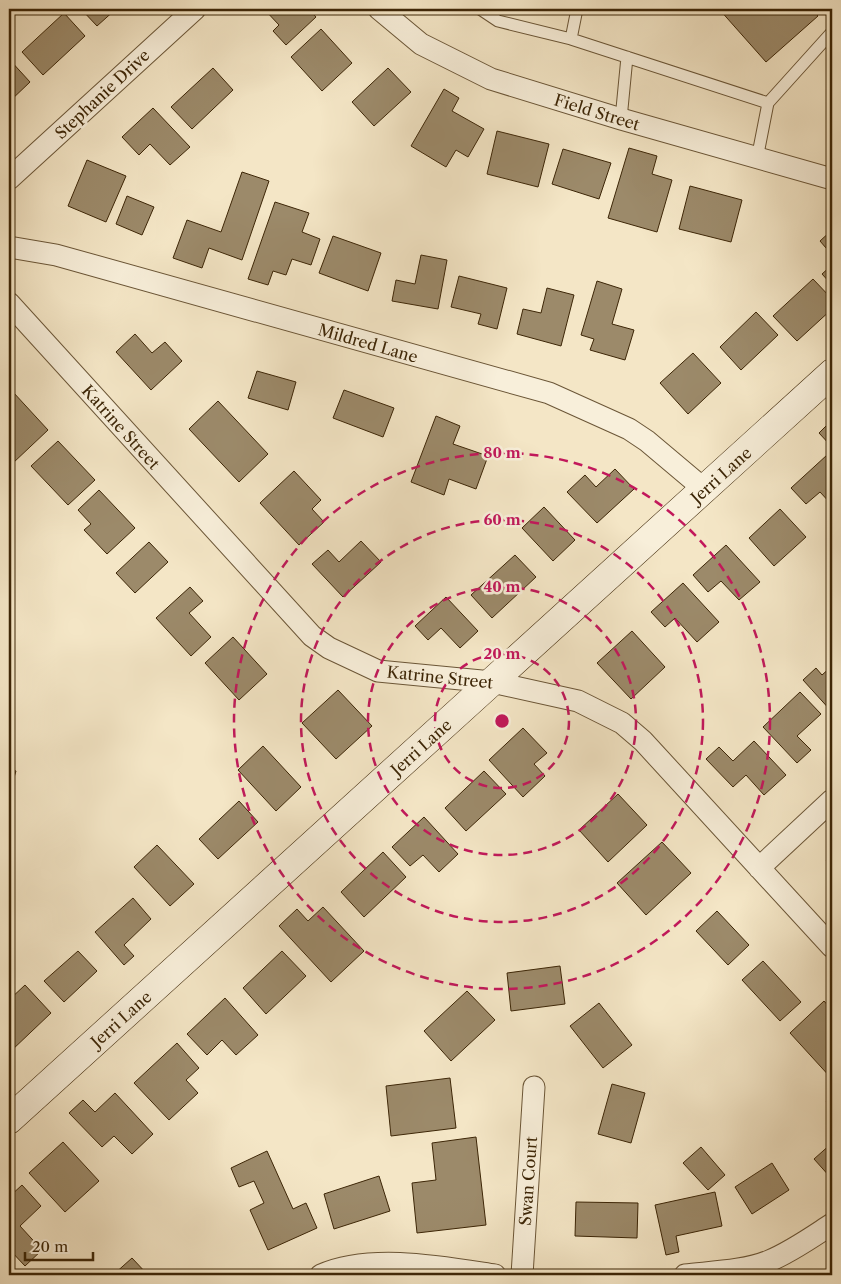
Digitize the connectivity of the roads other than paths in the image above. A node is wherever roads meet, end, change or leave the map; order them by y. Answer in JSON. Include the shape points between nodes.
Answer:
{"nodes":[{"id":1,"x":195,"y":9,"type":"edge"},
{"id":2,"x":379,"y":9,"type":"edge"},
{"id":3,"x":480,"y":9,"type":"edge"},
{"id":4,"x":577,"y":9,"type":"edge"},
{"id":5,"x":832,"y":32,"type":"edge"},
{"id":6,"x":572,"y":39,"type":"junction"},
{"id":7,"x":627,"y":57,"type":"junction"},
{"id":8,"x":768,"y":103,"type":"junction"},
{"id":9,"x":621,"y":119,"type":"junction"},
{"id":10,"x":757,"y":158,"type":"junction"},
{"id":11,"x":9,"y":179,"type":"edge"},
{"id":12,"x":832,"y":179,"type":"edge"},
{"id":13,"x":9,"y":246,"type":"edge"},
{"id":14,"x":9,"y":302,"type":"edge"},
{"id":15,"x":832,"y":373,"type":"edge"},
{"id":16,"x":704,"y":489,"type":"junction"},
{"id":17,"x":492,"y":682,"type":"junction"},
{"id":18,"x":832,"y":800,"type":"edge"},
{"id":19,"x":759,"y":868,"type":"junction"},
{"id":20,"x":832,"y":947,"type":"edge"},
{"id":21,"x":534,"y":1087,"type":"dead end"},
{"id":22,"x":9,"y":1120,"type":"edge"},
{"id":23,"x":832,"y":1224,"type":"edge"},
{"id":24,"x":321,"y":1275,"type":"edge"},
{"id":25,"x":494,"y":1275,"type":"edge"},
{"id":26,"x":522,"y":1275,"type":"edge"},
{"id":27,"x":684,"y":1275,"type":"edge"}],
"edges":[{"from":1,"to":11,"type":"street","name":"Stephanie Drive"},
{"from":2,"to":9,"type":"street","name":"Field Street","via":[[422,44],[491,79]]},
{"from":3,"to":6,"type":"lane","via":[[498,21]]},
{"from":4,"to":6,"type":"lane"},
{"from":5,"to":8,"type":"lane"},
{"from":6,"to":7,"type":"lane"},
{"from":7,"to":8,"type":"lane"},
{"from":7,"to":9,"type":"lane"},
{"from":8,"to":10,"type":"lane"},
{"from":9,"to":10,"type":"street","name":"Field Street"},
{"from":10,"to":12,"type":"street","name":"Field Street"},
{"from":13,"to":16,"type":"street","name":"Mildred Lane","via":[[56,255],[549,393],[630,429]]},
{"from":14,"to":17,"type":"street","name":"Katrine Street","via":[[312,636],[329,648],[378,671]]},
{"from":15,"to":16,"type":"street","name":"Jerri Lane"},
{"from":16,"to":17,"type":"street","name":"Jerri Lane"},
{"from":17,"to":19,"type":"street","name":"Katrine Street","via":[[578,702],[622,723],[643,741]]},
{"from":17,"to":22,"type":"street","name":"Jerri Lane"},
{"from":18,"to":19,"type":"street"},
{"from":19,"to":20,"type":"street","name":"Katrine Street"},
{"from":21,"to":26,"type":"street","name":"Swan Court"},
{"from":23,"to":27,"type":"street","via":[[768,1262]]},
{"from":24,"to":25,"type":"street","via":[[363,1264],[423,1264]]}]}
